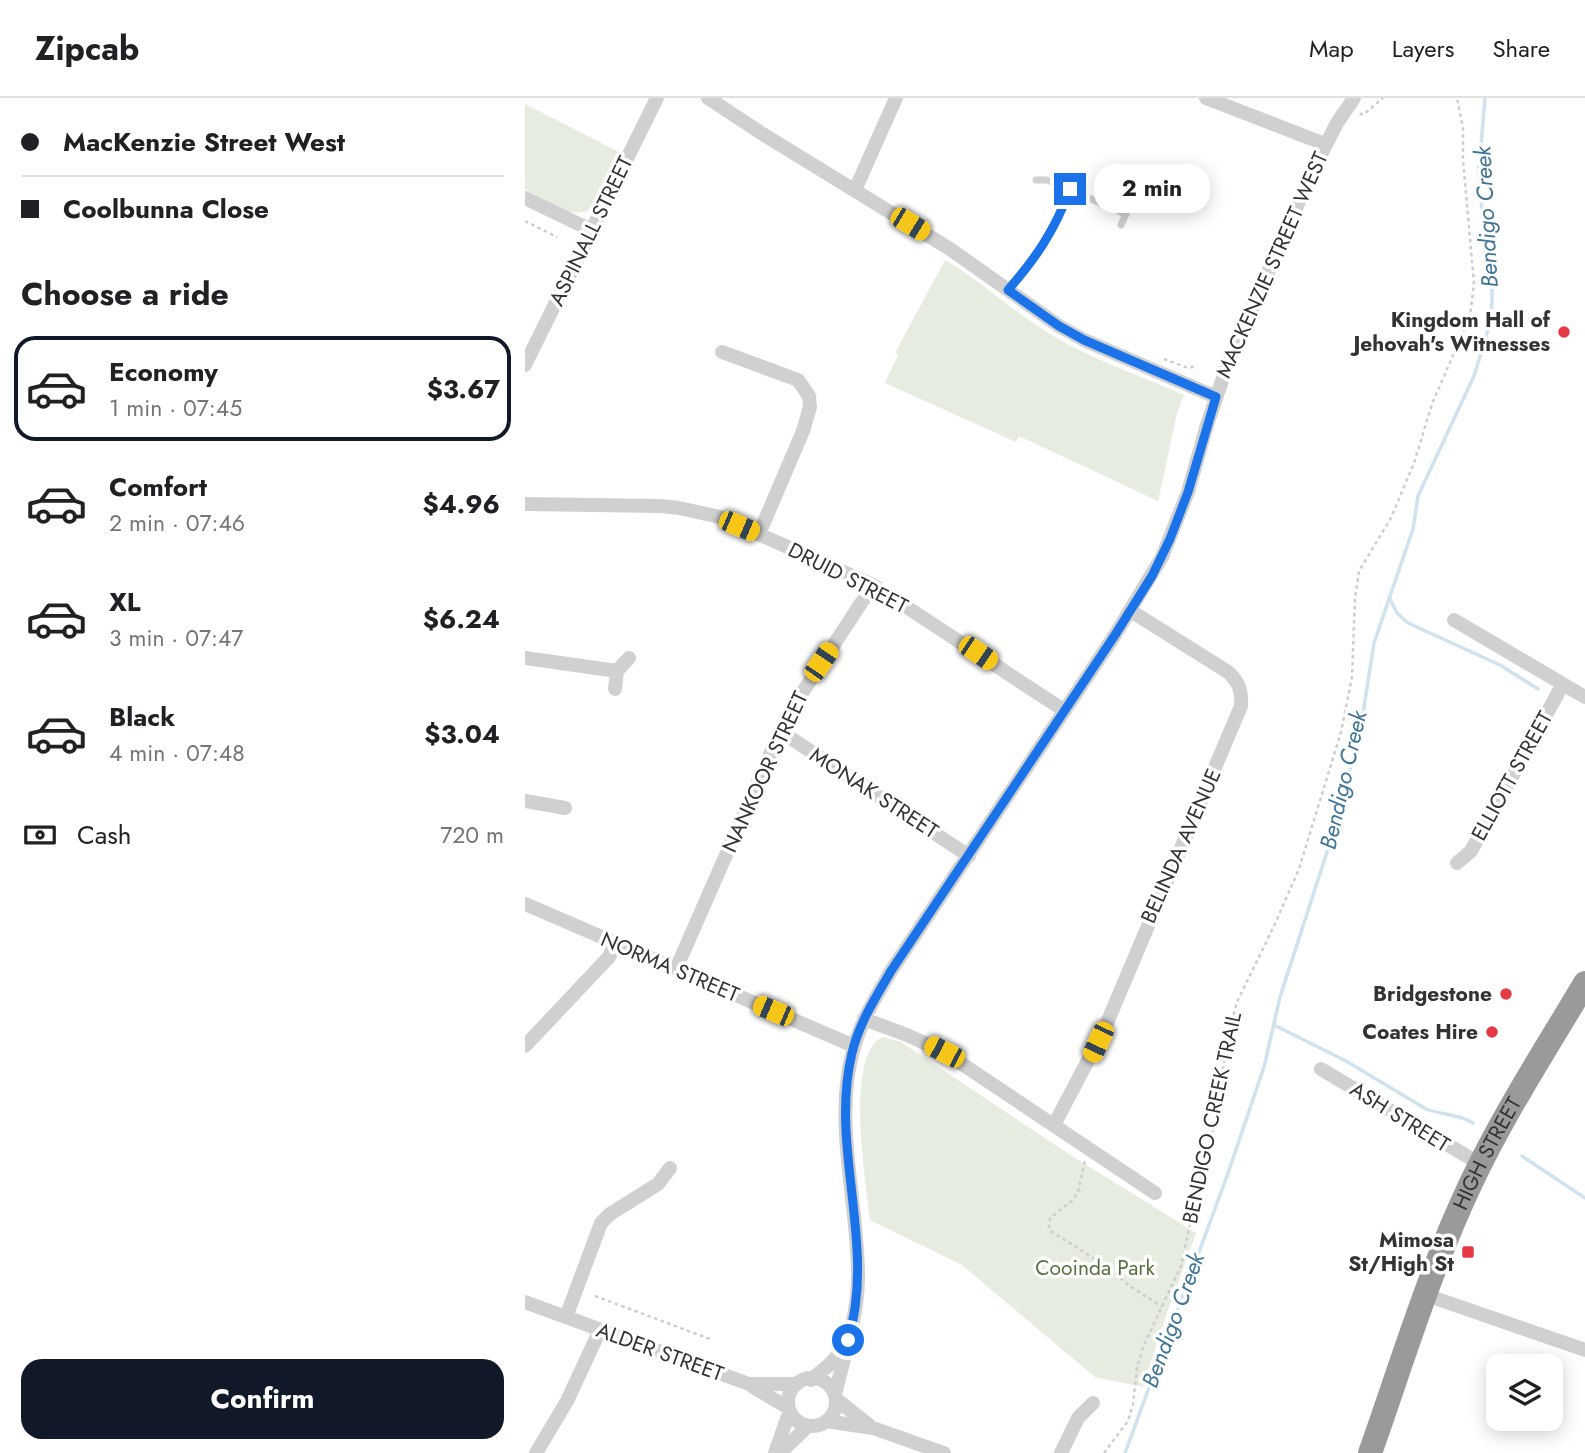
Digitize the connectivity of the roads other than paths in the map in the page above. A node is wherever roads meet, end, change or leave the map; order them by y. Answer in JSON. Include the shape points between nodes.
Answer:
{"nodes":[{"id":1,"x":657,"y":98,"type":"edge"},
{"id":2,"x":708,"y":98,"type":"edge"},
{"id":3,"x":896,"y":98,"type":"edge"},
{"id":4,"x":1206,"y":98,"type":"edge"},
{"id":5,"x":1351,"y":102,"type":"edge"},
{"id":6,"x":1325,"y":144,"type":"junction"},
{"id":7,"x":1036,"y":180,"type":"dead end"},
{"id":8,"x":1070,"y":189,"type":"junction"},
{"id":9,"x":855,"y":190,"type":"junction"},
{"id":10,"x":525,"y":198,"type":"edge"},
{"id":11,"x":1121,"y":225,"type":"dead end"},
{"id":12,"x":591,"y":230,"type":"junction"},
{"id":13,"x":1008,"y":290,"type":"junction"},
{"id":14,"x":722,"y":352,"type":"dead end"},
{"id":15,"x":525,"y":365,"type":"edge"},
{"id":16,"x":1216,"y":397,"type":"junction"},
{"id":17,"x":525,"y":504,"type":"edge"},
{"id":18,"x":759,"y":534,"type":"junction"},
{"id":19,"x":873,"y":585,"type":"junction"},
{"id":20,"x":1131,"y":611,"type":"junction"},
{"id":21,"x":1454,"y":620,"type":"dead end"},
{"id":22,"x":525,"y":657,"type":"edge"},
{"id":23,"x":629,"y":658,"type":"dead end"},
{"id":24,"x":617,"y":671,"type":"junction"},
{"id":25,"x":1563,"y":684,"type":"junction"},
{"id":26,"x":615,"y":689,"type":"dead end"},
{"id":27,"x":1585,"y":697,"type":"edge"},
{"id":28,"x":1065,"y":710,"type":"junction"},
{"id":29,"x":780,"y":731,"type":"junction"},
{"id":30,"x":525,"y":801,"type":"edge"},
{"id":31,"x":565,"y":808,"type":"dead end"},
{"id":32,"x":969,"y":856,"type":"junction"},
{"id":33,"x":1457,"y":863,"type":"dead end"},
{"id":34,"x":525,"y":904,"type":"edge"},
{"id":35,"x":616,"y":943,"type":"junction"},
{"id":36,"x":675,"y":969,"type":"junction"},
{"id":37,"x":1585,"y":983,"type":"edge"},
{"id":38,"x":864,"y":1019,"type":"junction"},
{"id":39,"x":525,"y":1046,"type":"edge"},
{"id":40,"x":854,"y":1046,"type":"junction"},
{"id":41,"x":1321,"y":1069,"type":"dead end"},
{"id":42,"x":1054,"y":1125,"type":"junction"},
{"id":43,"x":1480,"y":1164,"type":"junction"},
{"id":44,"x":670,"y":1168,"type":"dead end"},
{"id":45,"x":1155,"y":1193,"type":"dead end"},
{"id":46,"x":1426,"y":1295,"type":"junction"},
{"id":47,"x":525,"y":1303,"type":"edge"},
{"id":48,"x":566,"y":1317,"type":"junction"},
{"id":49,"x":600,"y":1330,"type":"junction"},
{"id":50,"x":846,"y":1345,"type":"junction"},
{"id":51,"x":1585,"y":1350,"type":"edge"},
{"id":52,"x":804,"y":1382,"type":"junction"},
{"id":53,"x":749,"y":1384,"type":"junction"},
{"id":54,"x":836,"y":1397,"type":"junction"},
{"id":55,"x":1093,"y":1403,"type":"dead end"},
{"id":56,"x":788,"y":1410,"type":"junction"},
{"id":57,"x":826,"y":1421,"type":"junction"},
{"id":58,"x":808,"y":1426,"type":"junction"},
{"id":59,"x":873,"y":1428,"type":"junction"},
{"id":60,"x":536,"y":1453,"type":"edge"},
{"id":61,"x":777,"y":1453,"type":"edge"},
{"id":62,"x":944,"y":1453,"type":"edge"},
{"id":63,"x":1061,"y":1453,"type":"edge"},
{"id":64,"x":1370,"y":1453,"type":"edge"}],
"edges":[{"from":1,"to":12,"type":"street","name":"ASPINALL STREET"},
{"from":2,"to":9,"type":"street"},
{"from":3,"to":9,"type":"street"},
{"from":4,"to":6,"type":"street"},
{"from":5,"to":6,"type":"street","name":"MACKENZIE STREET WEST"},
{"from":6,"to":16,"type":"street","name":"MACKENZIE STREET WEST"},
{"from":7,"to":8,"type":"lane"},
{"from":8,"to":11,"type":"lane","via":[[1126,214]]},
{"from":8,"to":13,"type":"lane","via":[[1041,251]]},
{"from":9,"to":13,"type":"street"},
{"from":10,"to":12,"type":"street"},
{"from":12,"to":15,"type":"street","name":"ASPINALL STREET"},
{"from":13,"to":16,"type":"street","via":[[1084,340]]},
{"from":14,"to":18,"type":"street","via":[[798,380],[810,396],[803,430]]},
{"from":16,"to":20,"type":"street","name":"MACKENZIE STREET WEST","via":[[1178,522]]},
{"from":17,"to":18,"type":"street","name":"DRUID STREET","via":[[679,508],[720,517]]},
{"from":18,"to":19,"type":"street","name":"DRUID STREET"},
{"from":19,"to":28,"type":"street","name":"DRUID STREET"},
{"from":19,"to":29,"type":"street","name":"NANKOOR STREET"},
{"from":20,"to":28,"type":"street","name":"MACKENZIE STREET WEST"},
{"from":20,"to":42,"type":"street","name":"BELINDA AVENUE","via":[[1228,672],[1242,691],[1241,706],[1104,1030]]},
{"from":21,"to":25,"type":"street"},
{"from":22,"to":24,"type":"street"},
{"from":23,"to":24,"type":"street"},
{"from":24,"to":26,"type":"street"},
{"from":25,"to":27,"type":"street"},
{"from":25,"to":33,"type":"street","name":"ELLIOTT STREET","via":[[1471,851]]},
{"from":28,"to":32,"type":"street","name":"MACKENZIE STREET WEST"},
{"from":29,"to":32,"type":"street","name":"MONAK STREET"},
{"from":29,"to":36,"type":"street","name":"NANKOOR STREET"},
{"from":30,"to":31,"type":"street"},
{"from":32,"to":38,"type":"street","name":"MACKENZIE STREET WEST"},
{"from":34,"to":35,"type":"street","name":"NORMA STREET"},
{"from":35,"to":36,"type":"street","name":"NORMA STREET"},
{"from":35,"to":39,"type":"street","via":[[609,957]]},
{"from":36,"to":40,"type":"street","name":"NORMA STREET"},
{"from":37,"to":43,"type":"highway","name":"HIGH STREET"},
{"from":38,"to":40,"type":"street","name":"MACKENZIE STREET WEST"},
{"from":38,"to":42,"type":"street","via":[[944,1052]]},
{"from":40,"to":50,"type":"street","name":"MACKENZIE STREET WEST","via":[[846,1119],[858,1282]]},
{"from":41,"to":43,"type":"street","name":"ASH STREET"},
{"from":42,"to":45,"type":"street"},
{"from":43,"to":46,"type":"highway","name":"HIGH STREET"},
{"from":44,"to":48,"type":"street","via":[[658,1184],[601,1223]]},
{"from":46,"to":51,"type":"street"},
{"from":46,"to":64,"type":"highway","name":"HIGH STREET"},
{"from":47,"to":48,"type":"street","name":"ALDER STREET"},
{"from":48,"to":49,"type":"street","name":"ALDER STREET"},
{"from":49,"to":53,"type":"street","name":"ALDER STREET"},
{"from":49,"to":60,"type":"street","via":[[568,1401]]},
{"from":50,"to":52,"type":"street","name":"MACKENZIE STREET WEST","via":[[829,1365]]},
{"from":50,"to":54,"type":"street","name":"MACKENZIE STREET WEST"},
{"from":52,"to":53,"type":"street","name":"ALDER STREET"},
{"from":52,"to":54,"type":"street","via":[[827,1383]]},
{"from":52,"to":56,"type":"street","via":[[789,1392]]},
{"from":53,"to":56,"type":"street"},
{"from":54,"to":57,"type":"street","via":[[834,1411]]},
{"from":54,"to":59,"type":"street"},
{"from":55,"to":63,"type":"street","via":[[1078,1418]]},
{"from":56,"to":58,"type":"street","via":[[797,1422]]},
{"from":56,"to":61,"type":"street"},
{"from":57,"to":58,"type":"street"},
{"from":57,"to":59,"type":"street"},
{"from":58,"to":61,"type":"street"},
{"from":59,"to":62,"type":"street"}]}
